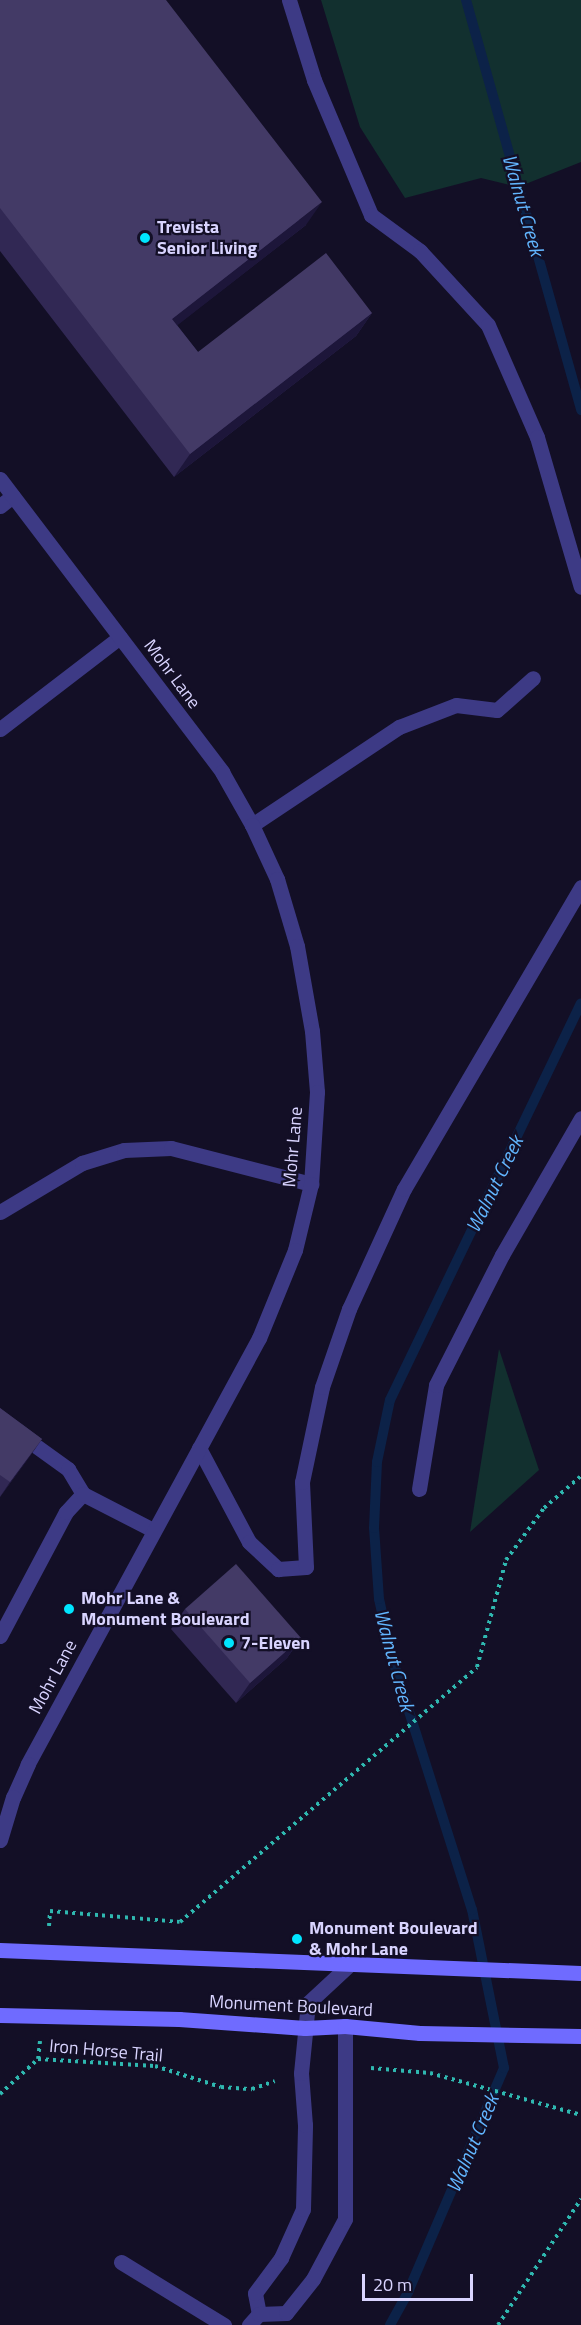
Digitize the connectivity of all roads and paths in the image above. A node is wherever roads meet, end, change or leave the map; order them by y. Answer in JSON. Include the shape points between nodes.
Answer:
{"nodes":[{"id":1,"x":289,"y":0,"type":"edge"},
{"id":2,"x":0,"y":479,"type":"edge"},
{"id":3,"x":13,"y":496,"type":"junction"},
{"id":4,"x":0,"y":506,"type":"edge"},
{"id":5,"x":581,"y":587,"type":"edge"},
{"id":6,"x":120,"y":637,"type":"junction"},
{"id":7,"x":533,"y":678,"type":"dead end"},
{"id":8,"x":0,"y":729,"type":"edge"},
{"id":9,"x":252,"y":825,"type":"junction"},
{"id":10,"x":581,"y":887,"type":"edge"},
{"id":11,"x":581,"y":1118,"type":"edge"},
{"id":12,"x":311,"y":1185,"type":"junction"},
{"id":13,"x":0,"y":1212,"type":"edge"},
{"id":14,"x":0,"y":1420,"type":"edge"},
{"id":15,"x":199,"y":1448,"type":"junction"},
{"id":16,"x":581,"y":1476,"type":"edge"},
{"id":17,"x":419,"y":1489,"type":"dead end"},
{"id":18,"x":82,"y":1494,"type":"junction"},
{"id":19,"x":153,"y":1530,"type":"junction"},
{"id":20,"x":0,"y":1636,"type":"edge"},
{"id":21,"x":0,"y":1840,"type":"edge"},
{"id":22,"x":0,"y":1950,"type":"edge"},
{"id":23,"x":48,"y":1955,"type":"junction"},
{"id":24,"x":348,"y":1966,"type":"junction"},
{"id":25,"x":581,"y":1973,"type":"edge"},
{"id":26,"x":0,"y":2015,"type":"edge"},
{"id":27,"x":44,"y":2017,"type":"junction"},
{"id":28,"x":345,"y":2026,"type":"junction"},
{"id":29,"x":305,"y":2028,"type":"junction"},
{"id":30,"x":581,"y":2036,"type":"edge"},
{"id":31,"x":38,"y":2059,"type":"junction"},
{"id":32,"x":348,"y":2066,"type":"junction"},
{"id":33,"x":301,"y":2073,"type":"junction"},
{"id":34,"x":0,"y":2094,"type":"edge"},
{"id":35,"x":581,"y":2115,"type":"edge"},
{"id":36,"x":581,"y":2199,"type":"edge"},
{"id":37,"x":121,"y":2262,"type":"dead end"},
{"id":38,"x":254,"y":2320,"type":"edge"},
{"id":39,"x":224,"y":2325,"type":"edge"},
{"id":40,"x":498,"y":2325,"type":"edge"}],
"edges":[{"from":1,"to":5,"type":"street","via":[[314,80],[371,215],[420,251],[488,325],[537,437]]},
{"from":2,"to":3,"type":"street","name":"Mohr Lane"},
{"from":3,"to":4,"type":"street"},
{"from":3,"to":6,"type":"street","name":"Mohr Lane"},
{"from":6,"to":8,"type":"street"},
{"from":6,"to":9,"type":"street","name":"Mohr Lane","via":[[222,772]]},
{"from":7,"to":9,"type":"street","via":[[497,710],[456,705],[399,727]]},
{"from":9,"to":12,"type":"street","name":"Mohr Lane","via":[[277,879],[297,945],[312,1031],[317,1092]]},
{"from":10,"to":15,"type":"street","via":[[404,1190],[349,1309],[322,1388],[303,1482],[306,1567],[278,1569],[249,1542]]},
{"from":11,"to":17,"type":"street","via":[[502,1255],[436,1385]]},
{"from":12,"to":13,"type":"street","via":[[171,1148],[124,1150],[82,1163]]},
{"from":12,"to":15,"type":"street","name":"Mohr Lane","via":[[295,1250],[259,1338]]},
{"from":14,"to":18,"type":"street","via":[[68,1469]]},
{"from":15,"to":19,"type":"street","name":"Mohr Lane"},
{"from":16,"to":23,"type":"path","via":[[544,1509],[506,1560],[477,1667],[180,1922],[50,1911]]},
{"from":18,"to":19,"type":"street"},
{"from":18,"to":20,"type":"street","via":[[66,1512]]},
{"from":19,"to":21,"type":"street","name":"Mohr Lane","via":[[28,1764]]},
{"from":22,"to":23,"type":"main road"},
{"from":23,"to":24,"type":"main road"},
{"from":24,"to":25,"type":"main road"},
{"from":24,"to":29,"type":"street","via":[[308,2003]]},
{"from":26,"to":27,"type":"main road","name":"Monument Boulevard"},
{"from":27,"to":29,"type":"main road","name":"Monument Boulevard","via":[[179,2019]]},
{"from":27,"to":31,"type":"path","name":"Iron Horse Trail"},
{"from":28,"to":29,"type":"main road","name":"Monument Boulevard"},
{"from":28,"to":30,"type":"main road","name":"Monument Boulevard","via":[[420,2034]]},
{"from":28,"to":32,"type":"street"},
{"from":29,"to":33,"type":"street"},
{"from":31,"to":33,"type":"path","name":"Iron Horse Trail","via":[[155,2066],[221,2087],[252,2089]]},
{"from":31,"to":34,"type":"path"},
{"from":32,"to":35,"type":"path","via":[[430,2073]]},
{"from":32,"to":38,"type":"street","via":[[345,2219],[313,2279],[286,2313]]},
{"from":33,"to":38,"type":"street","via":[[305,2125],[303,2210],[281,2258],[255,2293]]},
{"from":36,"to":40,"type":"path"},
{"from":37,"to":39,"type":"street"}]}
